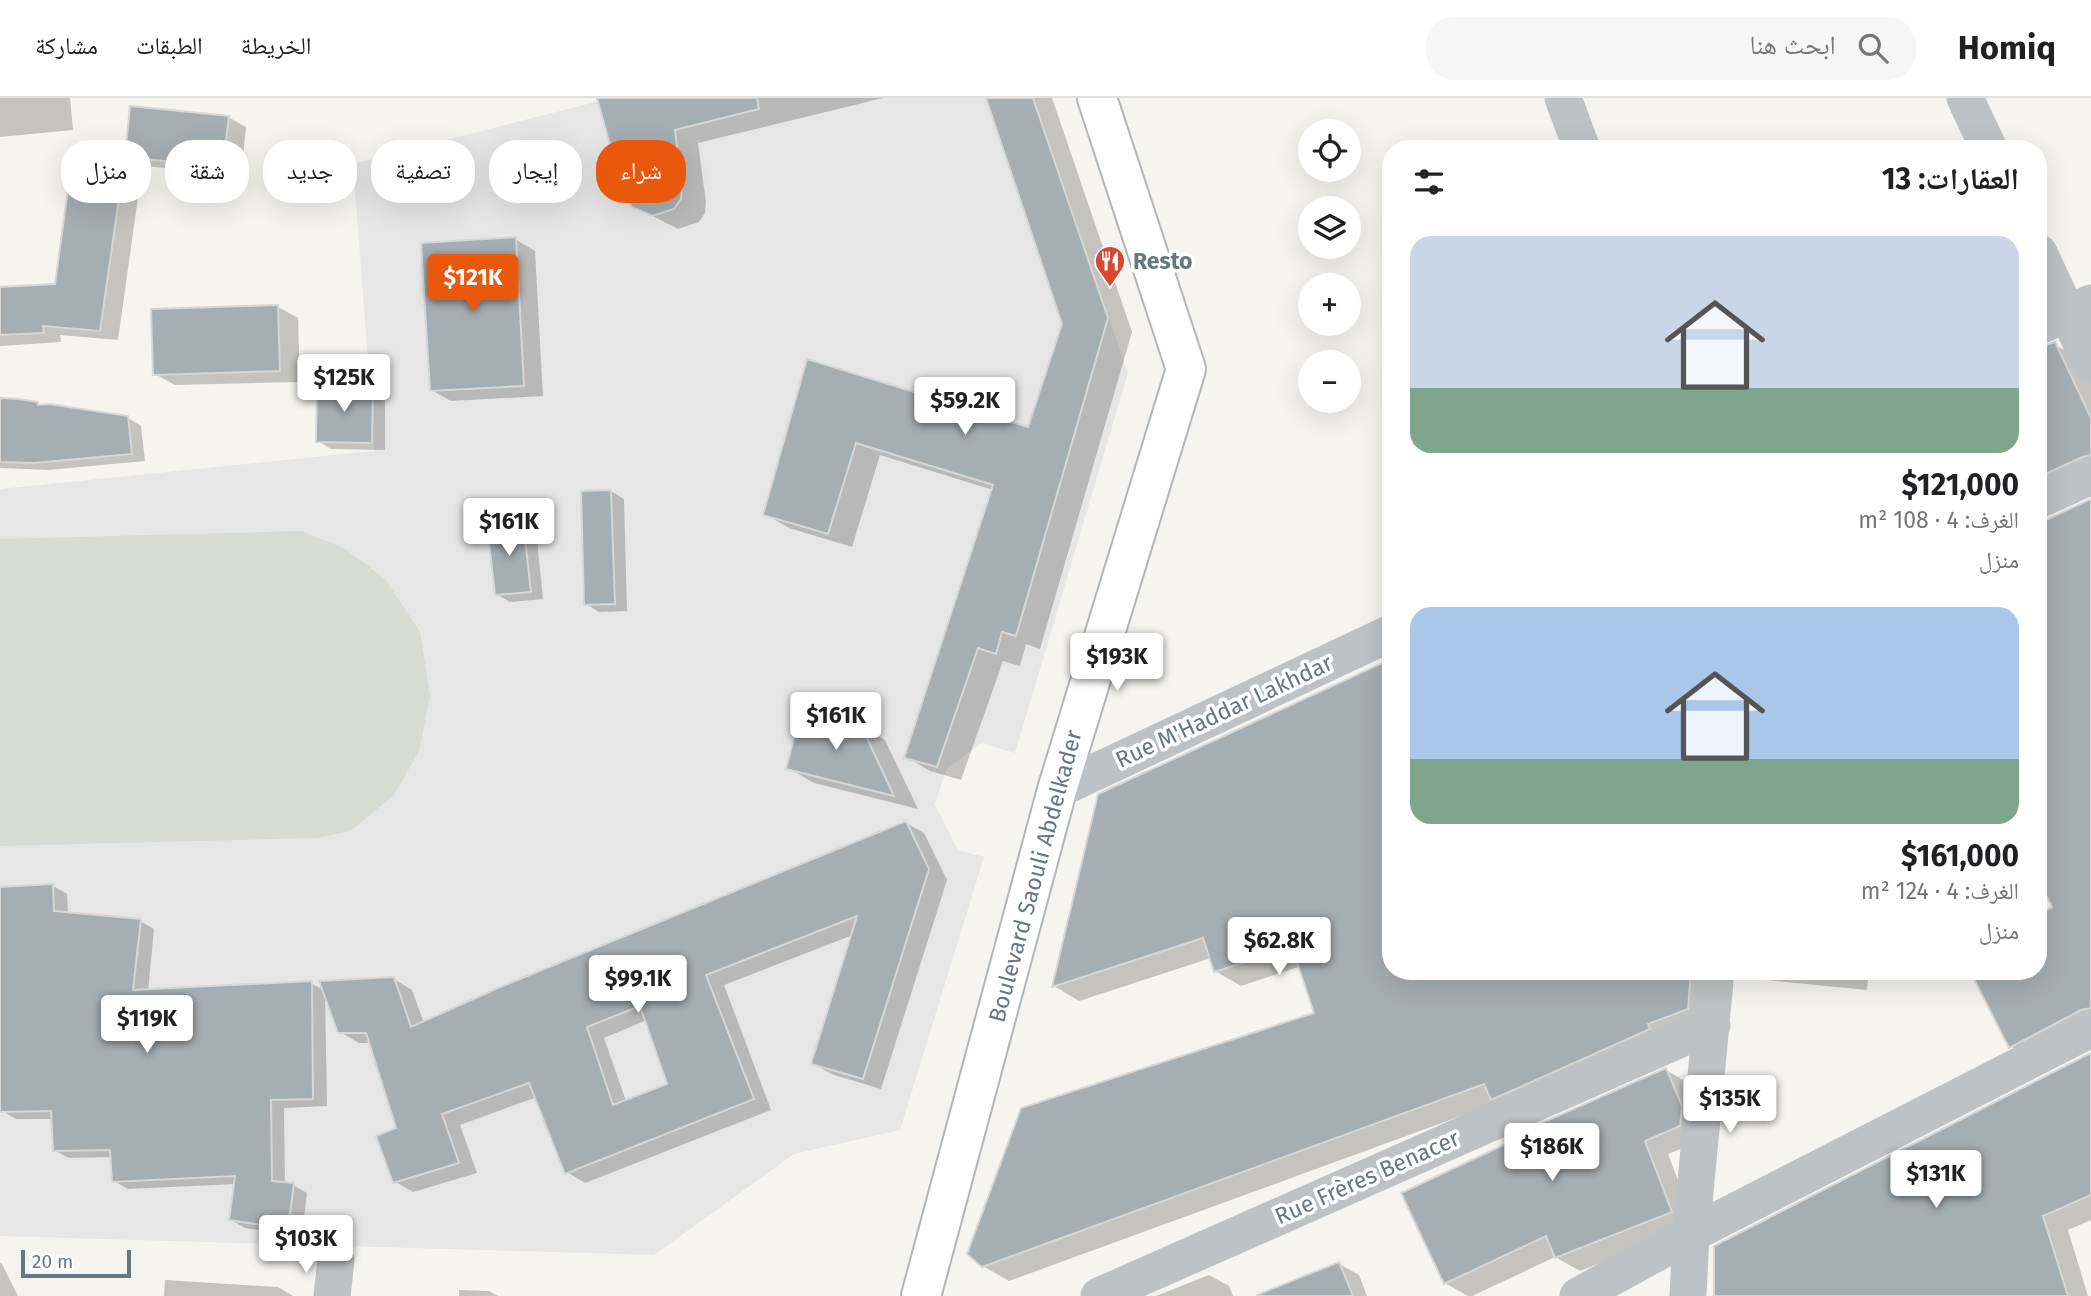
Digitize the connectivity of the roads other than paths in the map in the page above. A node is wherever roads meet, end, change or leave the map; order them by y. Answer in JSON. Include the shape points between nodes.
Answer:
{"nodes":[{"id":1,"x":1097,"y":98,"type":"edge"},
{"id":2,"x":1563,"y":98,"type":"edge"},
{"id":3,"x":1965,"y":98,"type":"edge"},
{"id":4,"x":1579,"y":140,"type":"edge"},
{"id":5,"x":1985,"y":140,"type":"edge"},
{"id":6,"x":2047,"y":271,"type":"edge"},
{"id":7,"x":2066,"y":314,"type":"edge"},
{"id":8,"x":2091,"y":364,"type":"edge"},
{"id":9,"x":2091,"y":476,"type":"edge"},
{"id":10,"x":2047,"y":496,"type":"edge"},
{"id":11,"x":1382,"y":637,"type":"edge"},
{"id":12,"x":1057,"y":790,"type":"junction"},
{"id":13,"x":1715,"y":980,"type":"edge"},
{"id":14,"x":1712,"y":1025,"type":"junction"},
{"id":15,"x":2091,"y":1029,"type":"edge"},
{"id":16,"x":1691,"y":1234,"type":"junction"},
{"id":17,"x":336,"y":1260,"type":"dead end"},
{"id":18,"x":332,"y":1296,"type":"edge"},
{"id":19,"x":921,"y":1296,"type":"edge"},
{"id":20,"x":1098,"y":1296,"type":"edge"},
{"id":21,"x":1578,"y":1296,"type":"edge"},
{"id":22,"x":1688,"y":1296,"type":"edge"}],
"edges":[{"from":1,"to":12,"type":"main road","name":"Boulevard Saouli Abdelkader","via":[[1186,369]]},
{"from":2,"to":4,"type":"street"},
{"from":3,"to":5,"type":"street"},
{"from":6,"to":7,"type":"street"},
{"from":7,"to":8,"type":"street"},
{"from":9,"to":10,"type":"street"},
{"from":11,"to":12,"type":"street","name":"Rue M'Haddar Lakhdar"},
{"from":12,"to":19,"type":"main road","name":"Boulevard Saouli Abdelkader"},
{"from":13,"to":14,"type":"street"},
{"from":14,"to":16,"type":"street"},
{"from":14,"to":20,"type":"street","name":"Rue Frères Benacer"},
{"from":15,"to":16,"type":"street"},
{"from":16,"to":21,"type":"street"},
{"from":16,"to":22,"type":"street"},
{"from":17,"to":18,"type":"street"}]}
